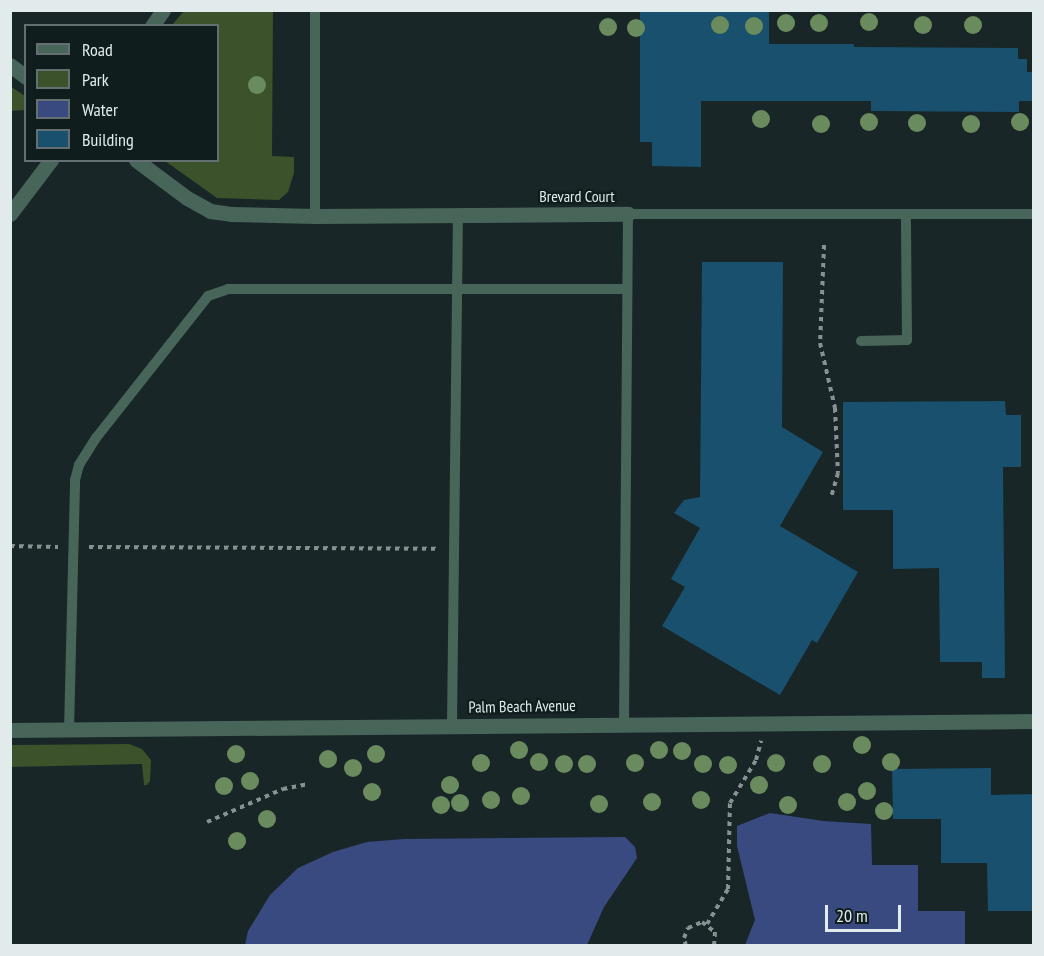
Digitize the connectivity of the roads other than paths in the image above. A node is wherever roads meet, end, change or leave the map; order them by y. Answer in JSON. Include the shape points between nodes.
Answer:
{"nodes":[{"id":1,"x":163,"y":10,"type":"edge"},
{"id":2,"x":315,"y":10,"type":"edge"},
{"id":3,"x":153,"y":24,"type":"edge"},
{"id":4,"x":10,"y":65,"type":"edge"},
{"id":5,"x":24,"y":76,"type":"edge"},
{"id":6,"x":49,"y":162,"type":"edge"},
{"id":7,"x":139,"y":162,"type":"edge"},
{"id":8,"x":10,"y":214,"type":"edge"},
{"id":9,"x":458,"y":214,"type":"junction"},
{"id":10,"x":628,"y":214,"type":"junction"},
{"id":11,"x":1034,"y":214,"type":"edge"},
{"id":12,"x":315,"y":216,"type":"junction"},
{"id":13,"x":906,"y":216,"type":"junction"},
{"id":14,"x":458,"y":289,"type":"junction"},
{"id":15,"x":627,"y":289,"type":"junction"},
{"id":16,"x":861,"y":341,"type":"dead end"},
{"id":17,"x":1034,"y":721,"type":"edge"},
{"id":18,"x":624,"y":723,"type":"junction"},
{"id":19,"x":452,"y":725,"type":"junction"},
{"id":20,"x":10,"y":730,"type":"edge"},
{"id":21,"x":69,"y":730,"type":"junction"}],
"edges":[{"from":1,"to":3,"type":"street"},
{"from":2,"to":12,"type":"lane"},
{"from":4,"to":5,"type":"street"},
{"from":6,"to":8,"type":"street"},
{"from":7,"to":12,"type":"street","name":"Brevard Court","via":[[210,211]]},
{"from":9,"to":10,"type":"street","name":"Brevard Court"},
{"from":9,"to":12,"type":"street","name":"Brevard Court"},
{"from":9,"to":14,"type":"lane"},
{"from":10,"to":13,"type":"lane","name":"Brevard Court"},
{"from":10,"to":15,"type":"lane"},
{"from":11,"to":13,"type":"lane","name":"Brevard Court"},
{"from":13,"to":16,"type":"lane","via":[[907,340]]},
{"from":14,"to":15,"type":"lane"},
{"from":14,"to":19,"type":"lane"},
{"from":14,"to":21,"type":"lane","via":[[228,289],[208,296],[84,454],[75,480]]},
{"from":15,"to":18,"type":"lane"},
{"from":17,"to":18,"type":"street","name":"Palm Beach Avenue"},
{"from":18,"to":19,"type":"street","name":"Palm Beach Avenue"},
{"from":19,"to":21,"type":"street","name":"Palm Beach Avenue"},
{"from":20,"to":21,"type":"street","name":"Palm Beach Avenue"}]}
